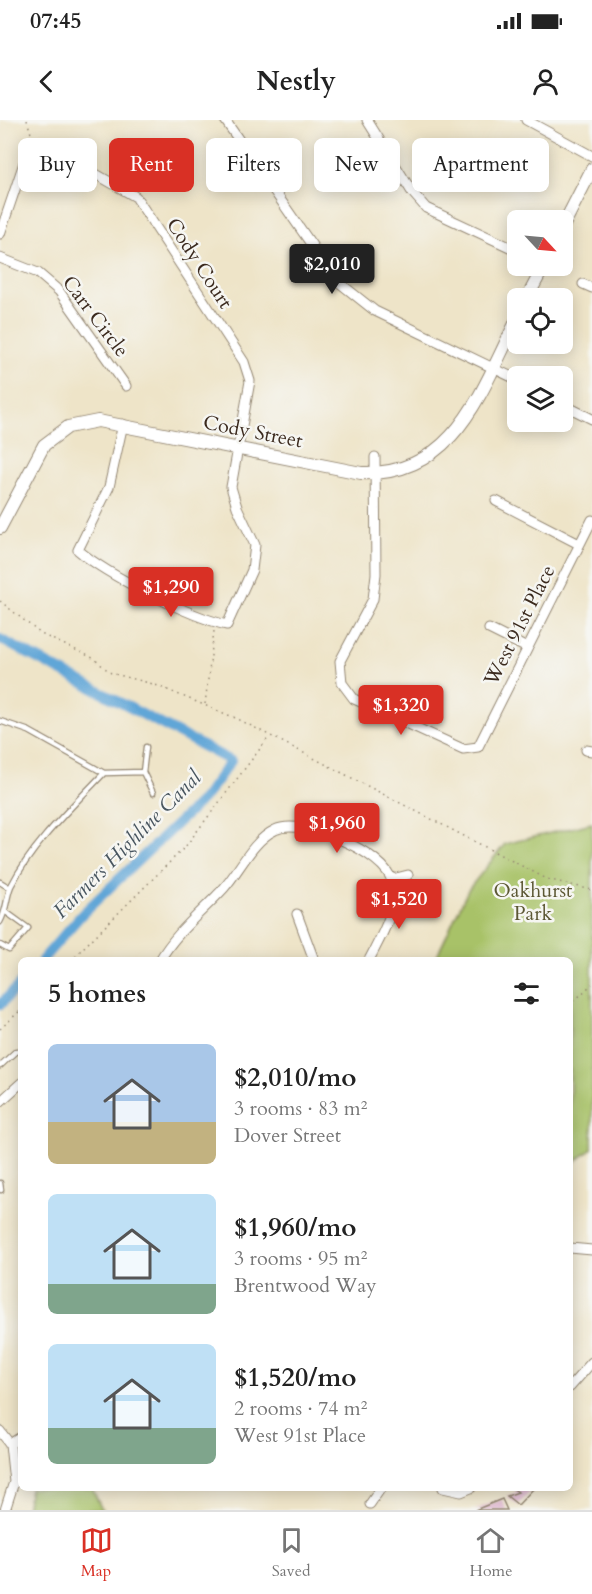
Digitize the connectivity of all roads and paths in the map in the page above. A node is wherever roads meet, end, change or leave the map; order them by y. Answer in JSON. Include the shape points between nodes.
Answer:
{"nodes":[{"id":1,"x":27,"y":120,"type":"edge"},
{"id":2,"x":225,"y":120,"type":"edge"},
{"id":3,"x":367,"y":120,"type":"edge"},
{"id":4,"x":526,"y":120,"type":"edge"},
{"id":5,"x":32,"y":138,"type":"edge"},
{"id":6,"x":592,"y":156,"type":"edge"},
{"id":7,"x":592,"y":169,"type":"edge"},
{"id":8,"x":97,"y":175,"type":"edge"},
{"id":9,"x":18,"y":181,"type":"edge"},
{"id":10,"x":571,"y":210,"type":"edge"},
{"id":11,"x":0,"y":234,"type":"edge"},
{"id":12,"x":507,"y":246,"type":"edge"},
{"id":13,"x":0,"y":258,"type":"edge"},
{"id":14,"x":507,"y":339,"type":"edge"},
{"id":15,"x":492,"y":367,"type":"junction"},
{"id":16,"x":507,"y":374,"type":"edge"},
{"id":17,"x":126,"y":386,"type":"dead end"},
{"id":18,"x":573,"y":410,"type":"edge"},
{"id":19,"x":592,"y":419,"type":"edge"},
{"id":20,"x":123,"y":424,"type":"junction"},
{"id":21,"x":238,"y":448,"type":"junction"},
{"id":22,"x":375,"y":457,"type":"dead end"},
{"id":23,"x":375,"y":473,"type":"junction"},
{"id":24,"x":496,"y":501,"type":"dead end"},
{"id":25,"x":592,"y":520,"type":"edge"},
{"id":26,"x":2,"y":521,"type":"edge"},
{"id":27,"x":579,"y":544,"type":"junction"},
{"id":28,"x":0,"y":601,"type":"edge"},
{"id":29,"x":215,"y":622,"type":"junction"},
{"id":30,"x":489,"y":629,"type":"dead end"},
{"id":31,"x":527,"y":648,"type":"junction"},
{"id":32,"x":205,"y":705,"type":"junction"},
{"id":33,"x":0,"y":722,"type":"edge"},
{"id":34,"x":269,"y":737,"type":"junction"},
{"id":35,"x":146,"y":747,"type":"dead end"},
{"id":36,"x":143,"y":772,"type":"junction"},
{"id":37,"x":104,"y":773,"type":"junction"},
{"id":38,"x":153,"y":793,"type":"dead end"},
{"id":39,"x":408,"y":875,"type":"dead end"},
{"id":40,"x":392,"y":879,"type":"junction"},
{"id":41,"x":0,"y":882,"type":"edge"},
{"id":42,"x":10,"y":888,"type":"junction"},
{"id":43,"x":592,"y":890,"type":"edge"},
{"id":44,"x":6,"y":912,"type":"junction"},
{"id":45,"x":297,"y":914,"type":"dead end"},
{"id":46,"x":0,"y":922,"type":"edge"},
{"id":47,"x":0,"y":945,"type":"edge"},
{"id":48,"x":74,"y":957,"type":"edge"},
{"id":49,"x":162,"y":957,"type":"edge"},
{"id":50,"x":310,"y":957,"type":"edge"},
{"id":51,"x":370,"y":957,"type":"edge"},
{"id":52,"x":592,"y":984,"type":"edge"},
{"id":53,"x":573,"y":1002,"type":"edge"},
{"id":54,"x":18,"y":1013,"type":"edge"},
{"id":55,"x":0,"y":1029,"type":"edge"},
{"id":56,"x":18,"y":1051,"type":"edge"},
{"id":57,"x":0,"y":1066,"type":"edge"},
{"id":58,"x":18,"y":1086,"type":"edge"},
{"id":59,"x":0,"y":1102,"type":"edge"},
{"id":60,"x":0,"y":1184,"type":"edge"},
{"id":61,"x":1,"y":1190,"type":"edge"},
{"id":62,"x":573,"y":1248,"type":"edge"},
{"id":63,"x":592,"y":1249,"type":"edge"},
{"id":64,"x":592,"y":1362,"type":"edge"},
{"id":65,"x":573,"y":1384,"type":"edge"},
{"id":66,"x":0,"y":1431,"type":"edge"},
{"id":67,"x":18,"y":1439,"type":"edge"},
{"id":68,"x":9,"y":1444,"type":"junction"},
{"id":69,"x":379,"y":1491,"type":"edge"},
{"id":70,"x":370,"y":1504,"type":"dead end"},
{"id":71,"x":5,"y":1510,"type":"edge"}],
"edges":[{"from":1,"to":5,"type":"path"},
{"from":2,"to":15,"type":"street","via":[[336,280],[375,311]]},
{"from":3,"to":12,"type":"street","via":[[426,208]]},
{"from":4,"to":6,"type":"street"},
{"from":7,"to":10,"type":"street"},
{"from":8,"to":21,"type":"street","name":"Cody Court","via":[[136,197],[244,362],[250,381]]},
{"from":9,"to":11,"type":"street"},
{"from":13,"to":17,"type":"street","name":"Carr Circle","via":[[38,273],[59,291]]},
{"from":14,"to":15,"type":"street"},
{"from":15,"to":16,"type":"street"},
{"from":15,"to":23,"type":"street","via":[[464,423],[448,442],[406,466]]},
{"from":18,"to":19,"type":"street"},
{"from":20,"to":21,"type":"street","name":"Cody Street"},
{"from":20,"to":26,"type":"street","name":"Cody Street","via":[[81,422],[54,435],[35,458]]},
{"from":20,"to":29,"type":"street","via":[[109,487],[78,550],[94,563]]},
{"from":21,"to":23,"type":"street","name":"Cody Street"},
{"from":21,"to":29,"type":"street","name":"Cody Court","via":[[231,487],[255,545],[252,570],[227,625]]},
{"from":22,"to":23,"type":"street"},
{"from":23,"to":31,"type":"street","name":"West 91st Place","via":[[373,599],[340,661],[342,683],[354,699],[463,749],[478,747]]},
{"from":24,"to":27,"type":"street"},
{"from":25,"to":27,"type":"street","name":"West 91st Place"},
{"from":27,"to":31,"type":"street","name":"West 91st Place"},
{"from":28,"to":32,"type":"path","via":[[41,634],[93,658],[111,674],[153,684]]},
{"from":29,"to":32,"type":"path"},
{"from":30,"to":31,"type":"street"},
{"from":32,"to":34,"type":"path"},
{"from":33,"to":37,"type":"lane","via":[[29,731]]},
{"from":34,"to":43,"type":"path","via":[[547,879]]},
{"from":34,"to":48,"type":"path","via":[[185,847]]},
{"from":35,"to":36,"type":"lane"},
{"from":36,"to":37,"type":"lane"},
{"from":36,"to":38,"type":"lane"},
{"from":37,"to":42,"type":"lane","via":[[49,831]]},
{"from":39,"to":40,"type":"street"},
{"from":40,"to":49,"type":"street","via":[[371,856],[337,839],[311,828],[277,828],[256,846]]},
{"from":40,"to":51,"type":"street","via":[[391,912]]},
{"from":41,"to":42,"type":"lane"},
{"from":42,"to":44,"type":"lane"},
{"from":44,"to":46,"type":"lane"},
{"from":44,"to":47,"type":"lane","via":[[28,928],[9,950]]},
{"from":45,"to":50,"type":"street"},
{"from":52,"to":53,"type":"path"},
{"from":54,"to":55,"type":"path"},
{"from":56,"to":57,"type":"lane"},
{"from":58,"to":59,"type":"street"},
{"from":60,"to":61,"type":"lane"},
{"from":62,"to":63,"type":"street"},
{"from":64,"to":65,"type":"street"},
{"from":66,"to":68,"type":"street"},
{"from":67,"to":68,"type":"street"},
{"from":68,"to":71,"type":"street","via":[[14,1482]]},
{"from":69,"to":70,"type":"street"}]}
